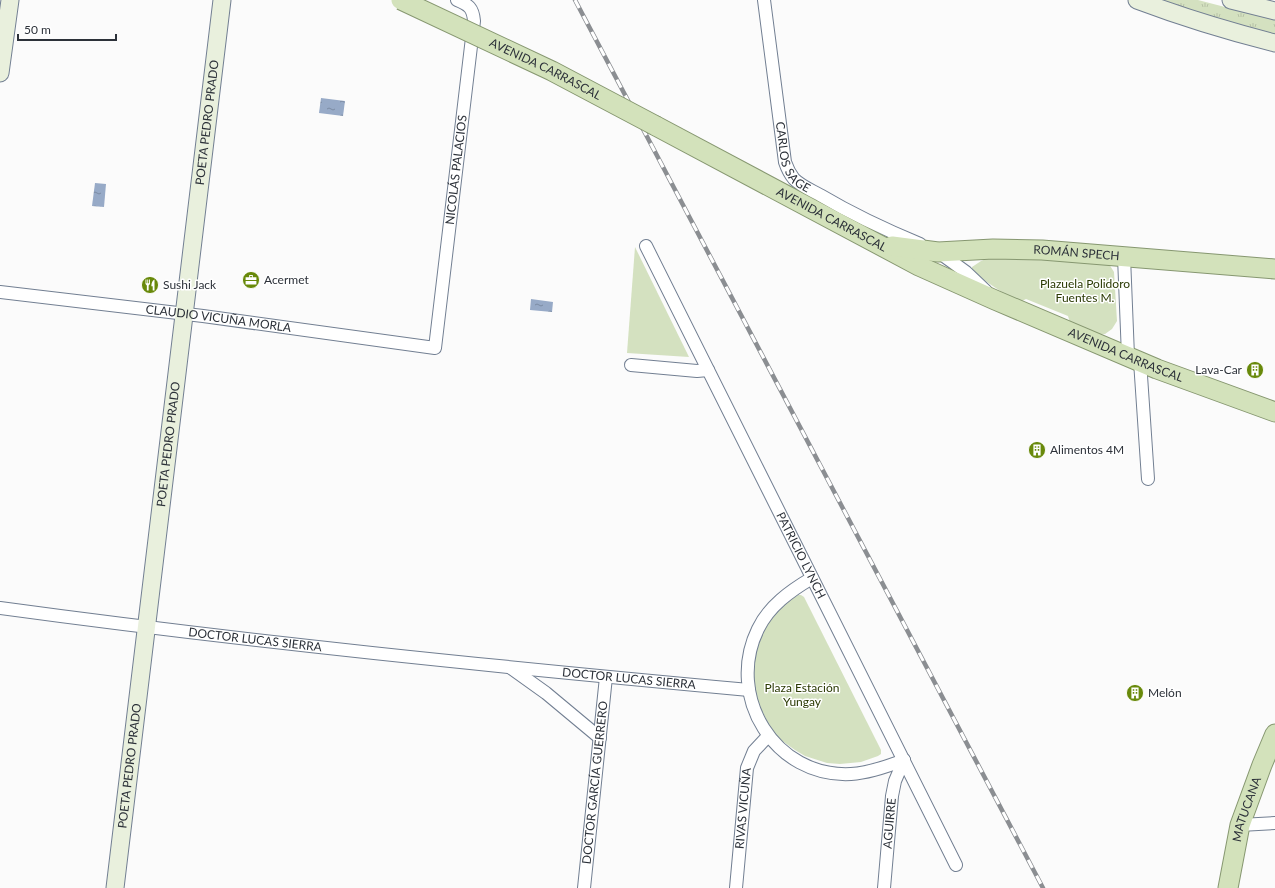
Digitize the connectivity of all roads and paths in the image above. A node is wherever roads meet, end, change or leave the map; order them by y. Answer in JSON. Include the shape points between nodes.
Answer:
{"nodes":[{"id":1,"x":10,"y":0,"type":"edge"},
{"id":2,"x":222,"y":0,"type":"edge"},
{"id":3,"x":401,"y":0,"type":"edge"},
{"id":4,"x":457,"y":0,"type":"edge"},
{"id":5,"x":764,"y":0,"type":"edge"},
{"id":6,"x":1137,"y":0,"type":"edge"},
{"id":7,"x":1231,"y":0,"type":"edge"},
{"id":8,"x":1275,"y":11,"type":"edge"},
{"id":9,"x":1275,"y":43,"type":"edge"},
{"id":10,"x":0,"y":73,"type":"edge"},
{"id":11,"x":877,"y":243,"type":"junction"},
{"id":12,"x":646,"y":246,"type":"dead end"},
{"id":13,"x":1124,"y":257,"type":"junction"},
{"id":14,"x":945,"y":264,"type":"junction"},
{"id":15,"x":1275,"y":269,"type":"edge"},
{"id":16,"x":0,"y":292,"type":"edge"},
{"id":17,"x":185,"y":314,"type":"junction"},
{"id":18,"x":436,"y":348,"type":"joint"},
{"id":19,"x":1134,"y":359,"type":"junction"},
{"id":20,"x":631,"y":365,"type":"dead end"},
{"id":21,"x":708,"y":370,"type":"junction"},
{"id":22,"x":1275,"y":412,"type":"edge"},
{"id":23,"x":1148,"y":479,"type":"dead end"},
{"id":24,"x":812,"y":578,"type":"junction"},
{"id":25,"x":0,"y":608,"type":"edge"},
{"id":26,"x":148,"y":627,"type":"junction"},
{"id":27,"x":510,"y":667,"type":"junction"},
{"id":28,"x":606,"y":677,"type":"junction"},
{"id":29,"x":748,"y":690,"type":"junction"},
{"id":30,"x":1275,"y":734,"type":"edge"},
{"id":31,"x":768,"y":736,"type":"junction"},
{"id":32,"x":600,"y":738,"type":"junction"},
{"id":33,"x":904,"y":760,"type":"junction"},
{"id":34,"x":1275,"y":823,"type":"edge"},
{"id":35,"x":1240,"y":825,"type":"junction"},
{"id":36,"x":956,"y":865,"type":"dead end"},
{"id":37,"x":115,"y":888,"type":"edge"},
{"id":38,"x":584,"y":888,"type":"edge"},
{"id":39,"x":736,"y":888,"type":"edge"},
{"id":40,"x":884,"y":888,"type":"edge"},
{"id":41,"x":1228,"y":888,"type":"edge"}],
"edges":[{"from":1,"to":10,"type":"street"},
{"from":2,"to":17,"type":"street","name":"POETA PEDRO PRADO"},
{"from":3,"to":11,"type":"main road","name":"AVENIDA CARRASCAL","bridge":true,"via":[[552,70]]},
{"from":4,"to":18,"type":"street","name":"NICOLÁS PALACIOS","via":[[469,6],[474,13],[474,21]]},
{"from":5,"to":14,"type":"street","name":"CARLOS SAGE","via":[[786,162],[793,178],[842,207],[898,235]]},
{"from":6,"to":9,"type":"street","via":[[1209,26]]},
{"from":7,"to":8,"type":"street"},
{"from":11,"to":14,"type":"main road","name":"ROMÁN SPECH","via":[[907,249]]},
{"from":11,"to":14,"type":"main road","name":"AVENIDA CARRASCAL","via":[[908,260]]},
{"from":12,"to":21,"type":"street","name":"PATRICIO LYNCH"},
{"from":13,"to":14,"type":"main road","name":"ROMÁN SPECH","via":[[1042,250],[975,249]]},
{"from":13,"to":15,"type":"main road","name":"ROMÁN SPECH"},
{"from":13,"to":19,"type":"street"},
{"from":14,"to":19,"type":"main road","name":"AVENIDA CARRASCAL","via":[[995,300]]},
{"from":16,"to":17,"type":"street","name":"CLAUDIO VICUÑA MORLA"},
{"from":17,"to":18,"type":"street","name":"CLAUDIO VICUÑA MORLA"},
{"from":17,"to":26,"type":"street","name":"POETA PEDRO PRADO"},
{"from":19,"to":22,"type":"main road","name":"AVENIDA CARRASCAL"},
{"from":19,"to":23,"type":"street"},
{"from":20,"to":21,"type":"street"},
{"from":21,"to":24,"type":"street","name":"PATRICIO LYNCH"},
{"from":24,"to":29,"type":"street","via":[[777,602],[764,618],[753,640],[747,665]]},
{"from":24,"to":33,"type":"street","name":"PATRICIO LYNCH"},
{"from":25,"to":26,"type":"street","name":"DOCTOR LUCAS SIERRA"},
{"from":26,"to":27,"type":"street","name":"DOCTOR LUCAS SIERRA"},
{"from":26,"to":37,"type":"street","name":"POETA PEDRO PRADO"},
{"from":27,"to":28,"type":"street","name":"DOCTOR LUCAS SIERRA"},
{"from":27,"to":32,"type":"street","name":"DOCTOR LUCAS SIERRA"},
{"from":28,"to":29,"type":"street","name":"DOCTOR LUCAS SIERRA"},
{"from":28,"to":32,"type":"street","name":"DOCTOR GARCÍA GUERRERO"},
{"from":29,"to":31,"type":"street","via":[[755,714]]},
{"from":30,"to":35,"type":"main road","name":"MATUCANA"},
{"from":31,"to":33,"type":"street","via":[[799,762],[830,773],[862,773]]},
{"from":31,"to":39,"type":"street","name":"RIVAS VICUÑA","via":[[754,751],[747,768]]},
{"from":32,"to":38,"type":"street","name":"DOCTOR GARCÍA GUERRERO"},
{"from":33,"to":36,"type":"street","name":"PATRICIO LYNCH"},
{"from":33,"to":40,"type":"street","name":"AGUIRRE","via":[[892,796]]},
{"from":34,"to":35,"type":"street"},
{"from":35,"to":41,"type":"main road","name":"MATUCANA"}]}
